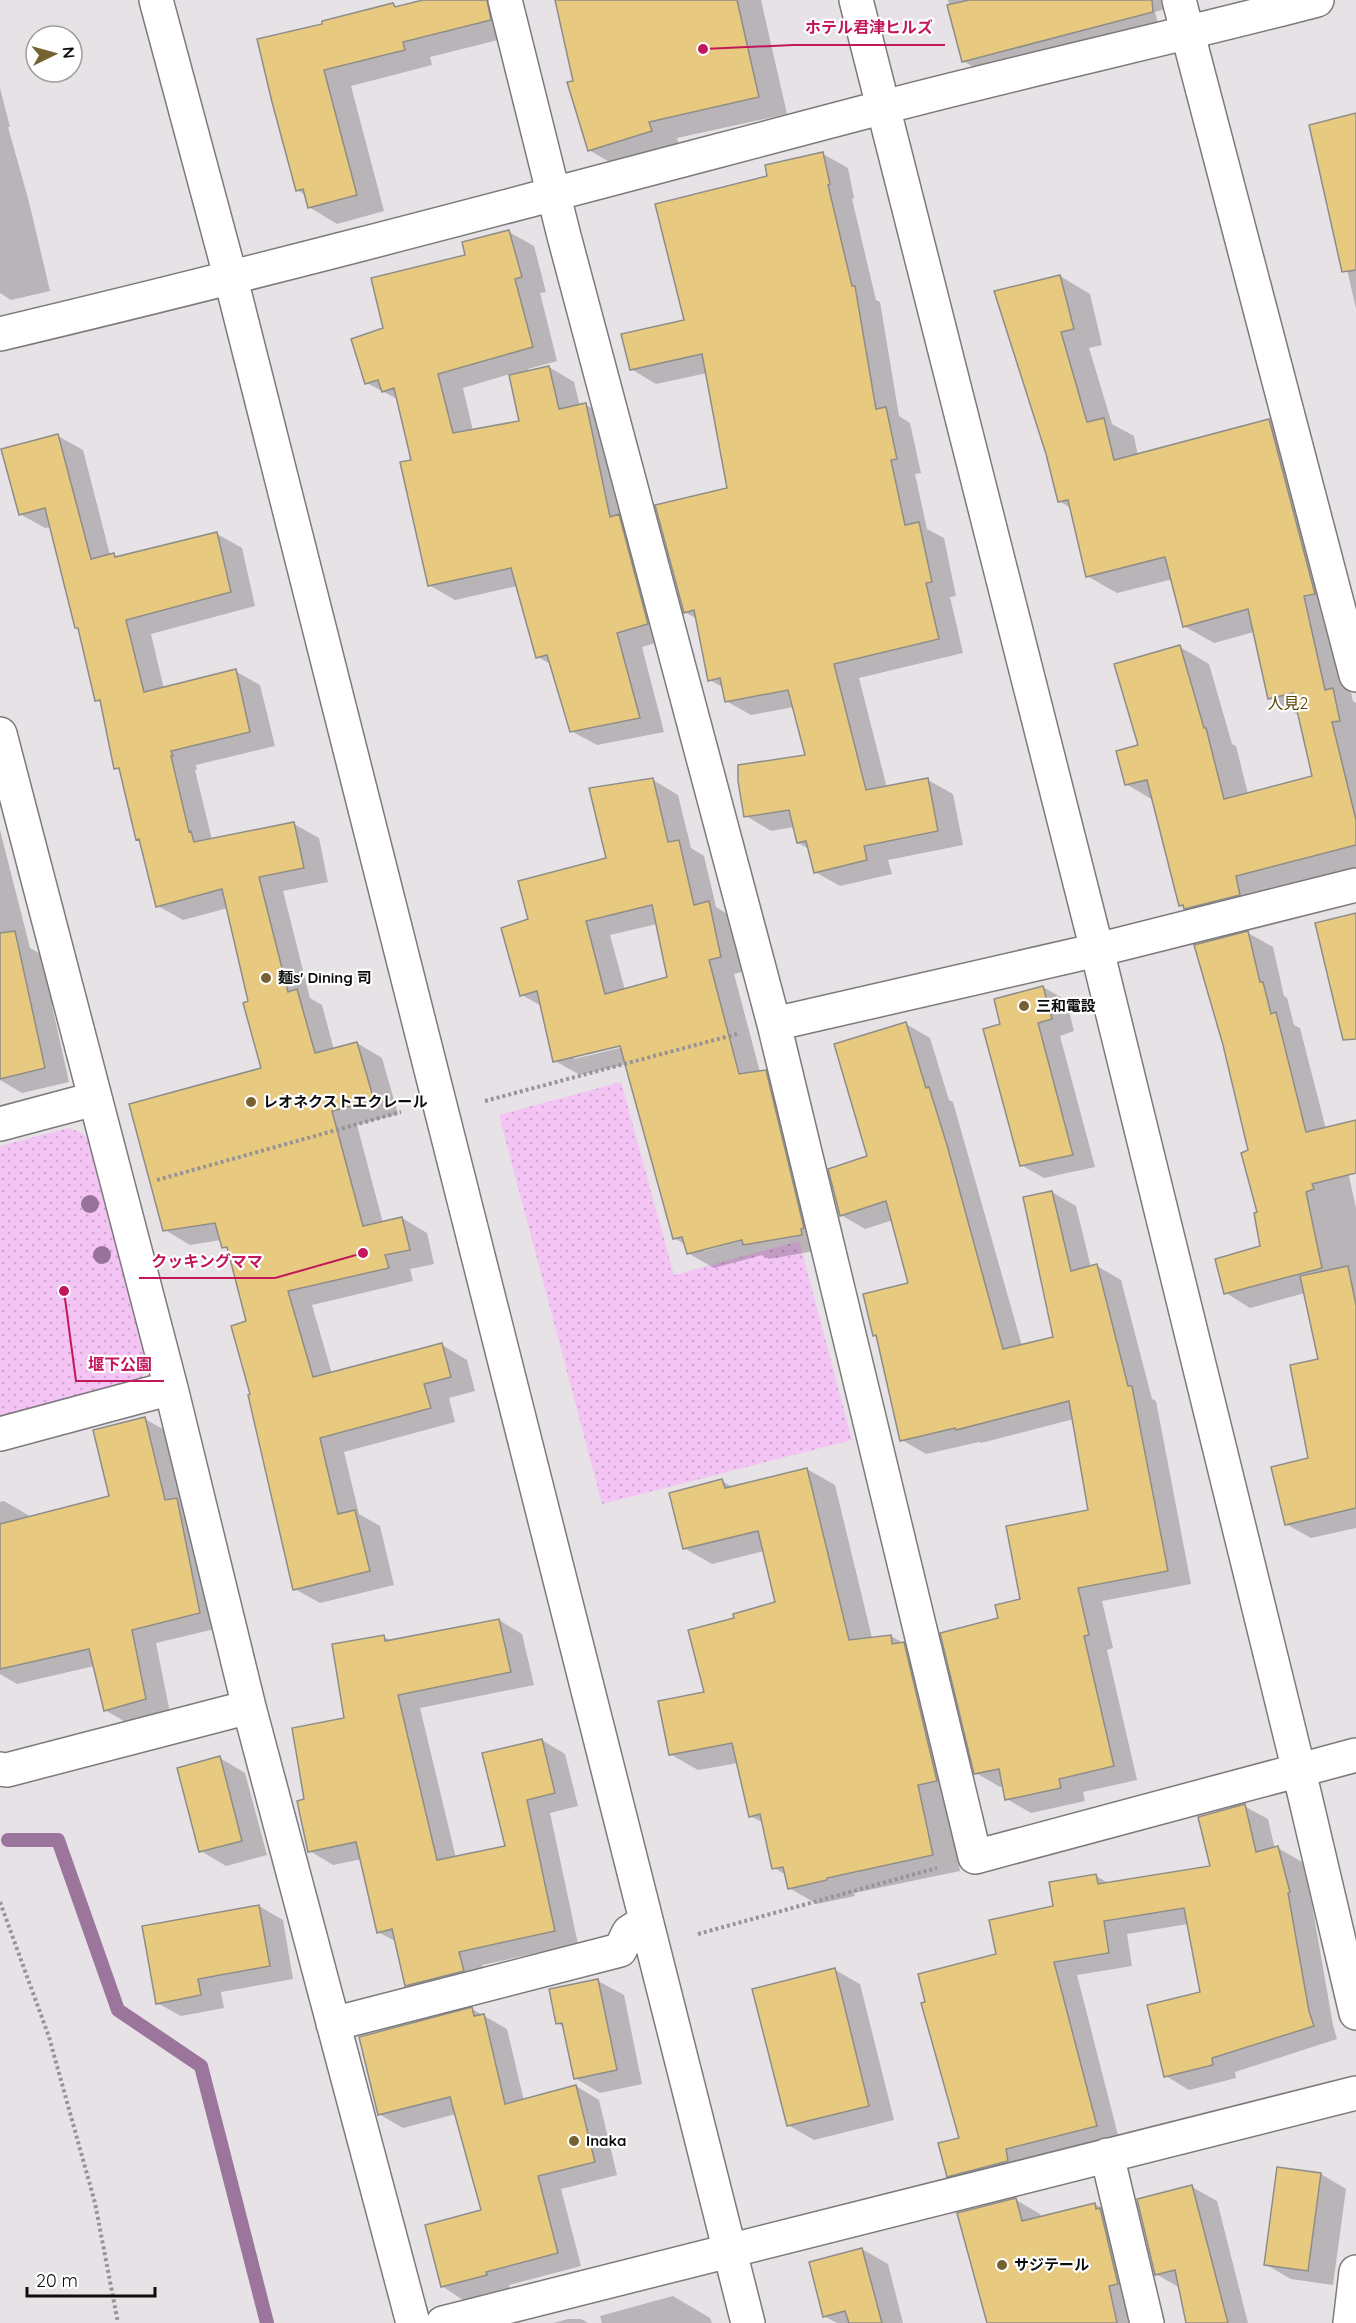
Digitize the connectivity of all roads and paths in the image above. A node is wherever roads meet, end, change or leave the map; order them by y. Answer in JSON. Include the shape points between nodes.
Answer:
{"nodes":[{"id":1,"x":156,"y":0,"type":"edge"},
{"id":2,"x":506,"y":0,"type":"edge"},
{"id":3,"x":856,"y":0,"type":"edge"},
{"id":4,"x":1179,"y":0,"type":"edge"},
{"id":5,"x":1317,"y":0,"type":"edge"},
{"id":6,"x":1187,"y":34,"type":"junction"},
{"id":7,"x":884,"y":107,"type":"junction"},
{"id":8,"x":554,"y":195,"type":"junction"},
{"id":9,"x":231,"y":279,"type":"junction"},
{"id":10,"x":0,"y":334,"type":"edge"},
{"id":11,"x":1356,"y":675,"type":"edge"},
{"id":12,"x":0,"y":734,"type":"edge"},
{"id":13,"x":1356,"y":885,"type":"edge"},
{"id":14,"x":1097,"y":950,"type":"junction"},
{"id":15,"x":774,"y":1024,"type":"junction"},
{"id":16,"x":94,"y":1099,"type":"junction"},
{"id":17,"x":485,"y":1101,"type":"dead end"},
{"id":18,"x":405,"y":1111,"type":"dead end"},
{"id":19,"x":0,"y":1124,"type":"edge"},
{"id":20,"x":118,"y":1191,"type":"junction"},
{"id":21,"x":171,"y":1388,"type":"junction"},
{"id":22,"x":0,"y":1434,"type":"edge"},
{"id":23,"x":249,"y":1707,"type":"junction"},
{"id":24,"x":1356,"y":1755,"type":"edge"},
{"id":25,"x":0,"y":1769,"type":"edge"},
{"id":26,"x":1299,"y":1771,"type":"junction"},
{"id":27,"x":975,"y":1857,"type":"junction"},
{"id":28,"x":0,"y":1902,"type":"edge"},
{"id":29,"x":646,"y":1921,"type":"junction"},
{"id":30,"x":698,"y":1934,"type":"dead end"},
{"id":31,"x":1356,"y":2013,"type":"edge"},
{"id":32,"x":333,"y":2024,"type":"junction"},
{"id":33,"x":1356,"y":2093,"type":"edge"},
{"id":34,"x":1107,"y":2155,"type":"junction"},
{"id":35,"x":729,"y":2251,"type":"junction"},
{"id":36,"x":1356,"y":2272,"type":"edge"},
{"id":37,"x":118,"y":2323,"type":"edge"},
{"id":38,"x":412,"y":2323,"type":"edge"},
{"id":39,"x":443,"y":2323,"type":"edge"},
{"id":40,"x":748,"y":2323,"type":"edge"},
{"id":41,"x":1147,"y":2323,"type":"edge"},
{"id":42,"x":1350,"y":2323,"type":"edge"}],
"edges":[{"from":1,"to":9,"type":"street"},
{"from":2,"to":8,"type":"street"},
{"from":3,"to":7,"type":"street"},
{"from":4,"to":6,"type":"street"},
{"from":5,"to":6,"type":"street"},
{"from":6,"to":7,"type":"street"},
{"from":6,"to":11,"type":"street"},
{"from":7,"to":8,"type":"street"},
{"from":7,"to":14,"type":"street"},
{"from":8,"to":9,"type":"street"},
{"from":8,"to":15,"type":"street"},
{"from":9,"to":10,"type":"street"},
{"from":9,"to":29,"type":"street"},
{"from":12,"to":16,"type":"street"},
{"from":13,"to":14,"type":"street"},
{"from":14,"to":15,"type":"street"},
{"from":14,"to":26,"type":"street"},
{"from":15,"to":17,"type":"path"},
{"from":15,"to":27,"type":"street"},
{"from":16,"to":19,"type":"street"},
{"from":16,"to":20,"type":"street"},
{"from":18,"to":20,"type":"path"},
{"from":20,"to":21,"type":"street"},
{"from":21,"to":22,"type":"street"},
{"from":21,"to":23,"type":"street"},
{"from":23,"to":25,"type":"street"},
{"from":23,"to":32,"type":"street"},
{"from":24,"to":26,"type":"street"},
{"from":26,"to":27,"type":"street"},
{"from":26,"to":31,"type":"street"},
{"from":27,"to":30,"type":"path"},
{"from":28,"to":37,"type":"path","via":[[52,2048],[95,2203]]},
{"from":29,"to":32,"type":"street","via":[[629,1932],[620,1950]]},
{"from":29,"to":35,"type":"street"},
{"from":32,"to":38,"type":"street"},
{"from":33,"to":34,"type":"street"},
{"from":34,"to":35,"type":"street"},
{"from":34,"to":41,"type":"street"},
{"from":35,"to":39,"type":"street"},
{"from":35,"to":40,"type":"street"},
{"from":36,"to":42,"type":"street"}]}
